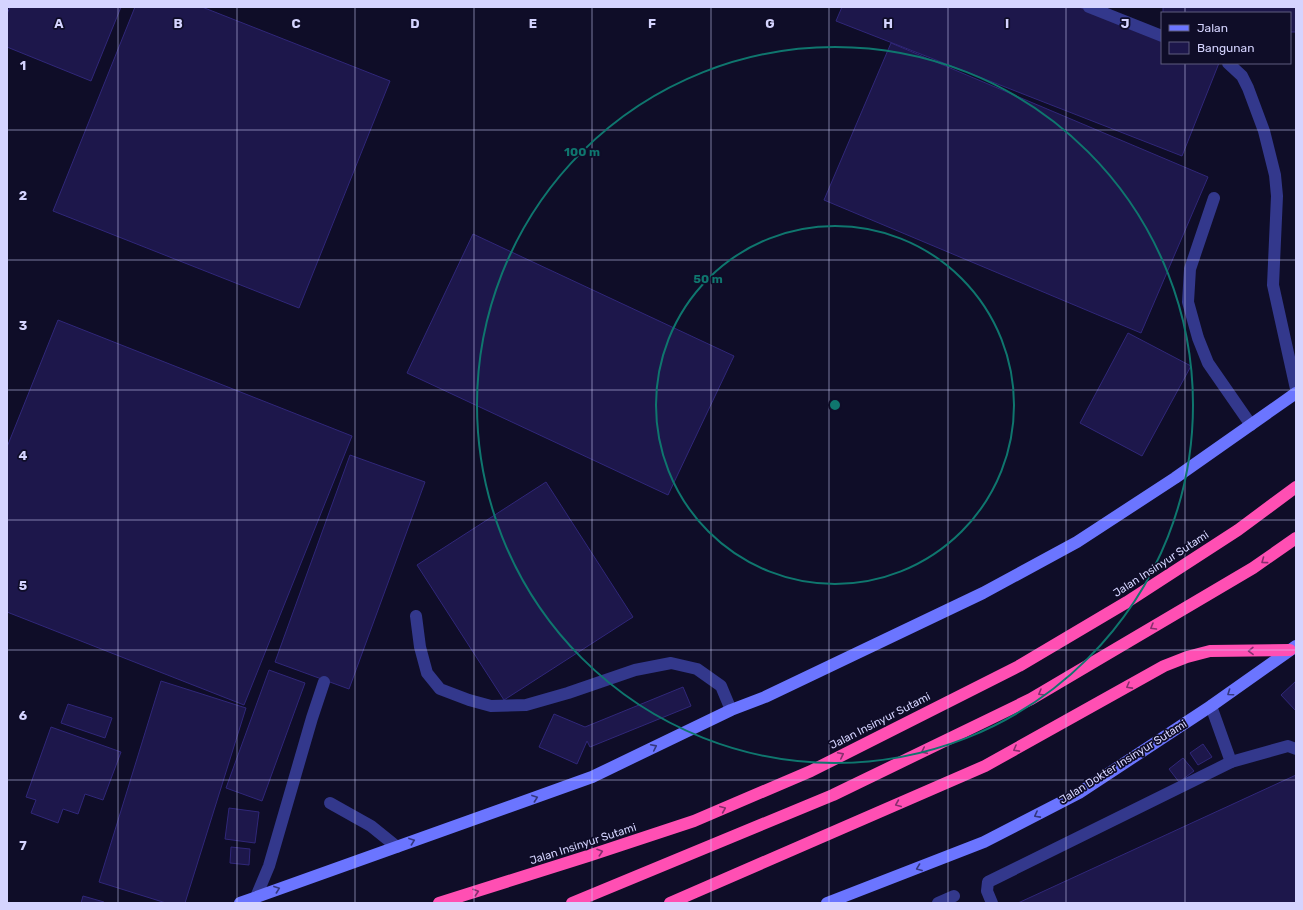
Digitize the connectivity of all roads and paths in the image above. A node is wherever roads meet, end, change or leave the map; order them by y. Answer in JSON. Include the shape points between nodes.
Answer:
{"nodes":[{"id":1,"x":1088,"y":7,"type":"edge"},
{"id":2,"x":1161,"y":36,"type":"edge"},
{"id":3,"x":1229,"y":64,"type":"edge"},
{"id":4,"x":1214,"y":198,"type":"dead end"},
{"id":5,"x":1296,"y":389,"type":"edge"},
{"id":6,"x":1296,"y":393,"type":"edge"},
{"id":7,"x":1251,"y":425,"type":"junction"},
{"id":8,"x":1296,"y":487,"type":"edge"},
{"id":9,"x":1296,"y":538,"type":"edge"},
{"id":10,"x":416,"y":616,"type":"dead end"},
{"id":11,"x":1293,"y":648,"type":"edge"},
{"id":12,"x":324,"y":682,"type":"dead end"},
{"id":13,"x":1211,"y":706,"type":"junction"},
{"id":14,"x":732,"y":710,"type":"junction"},
{"id":15,"x":1296,"y":749,"type":"edge"},
{"id":16,"x":1231,"y":762,"type":"junction"},
{"id":17,"x":330,"y":803,"type":"dead end"},
{"id":18,"x":396,"y":847,"type":"junction"},
{"id":19,"x":954,"y":896,"type":"dead end"},
{"id":20,"x":256,"y":897,"type":"junction"},
{"id":21,"x":240,"y":903,"type":"edge"},
{"id":22,"x":439,"y":903,"type":"edge"},
{"id":23,"x":572,"y":903,"type":"edge"},
{"id":24,"x":670,"y":903,"type":"edge"},
{"id":25,"x":828,"y":903,"type":"edge"},
{"id":26,"x":938,"y":903,"type":"edge"},
{"id":27,"x":992,"y":903,"type":"edge"}],
"edges":[{"from":1,"to":2,"type":"lane"},
{"from":3,"to":5,"type":"lane","via":[[1242,76],[1248,88],[1264,131],[1275,175],[1277,196],[1273,285]]},
{"from":4,"to":7,"type":"lane","via":[[1190,269],[1188,302],[1208,363]]},
{"from":6,"to":7,"type":"street"},
{"from":7,"to":14,"type":"street","via":[[1077,542],[983,593],[765,697]]},
{"from":22,"to":8,"type":"highway","name":"Jalan Insinyur Sutami","one_way":true,"via":[[694,821],[811,771],[1019,666],[1127,602],[1238,530]]},
{"from":9,"to":23,"type":"highway","one_way":true,"via":[[1254,568],[1031,699],[834,795]]},
{"from":10,"to":14,"type":"lane","via":[[427,673],[440,689],[469,700],[491,706],[526,704],[636,670],[671,663],[697,669],[721,686]]},
{"from":11,"to":13,"type":"street","name":"Jalan Dokter Insinyur Sutami","one_way":true},
{"from":11,"to":24,"type":"highway","one_way":true,"via":[[1210,652],[1169,664],[985,766]]},
{"from":12,"to":20,"type":"lane","via":[[270,866]]},
{"from":13,"to":16,"type":"lane"},
{"from":13,"to":25,"type":"street","name":"Jalan Dokter Insinyur Sutami","one_way":true,"via":[[1079,793],[984,842]]},
{"from":18,"to":14,"type":"street","one_way":true,"via":[[592,777]]},
{"from":15,"to":16,"type":"lane","via":[[1288,746]]},
{"from":16,"to":27,"type":"lane","via":[[988,882],[986,891]]},
{"from":17,"to":18,"type":"lane","via":[[371,826]]},
{"from":20,"to":18,"type":"street","one_way":true},
{"from":19,"to":26,"type":"lane"},
{"from":20,"to":21,"type":"street"}]}
